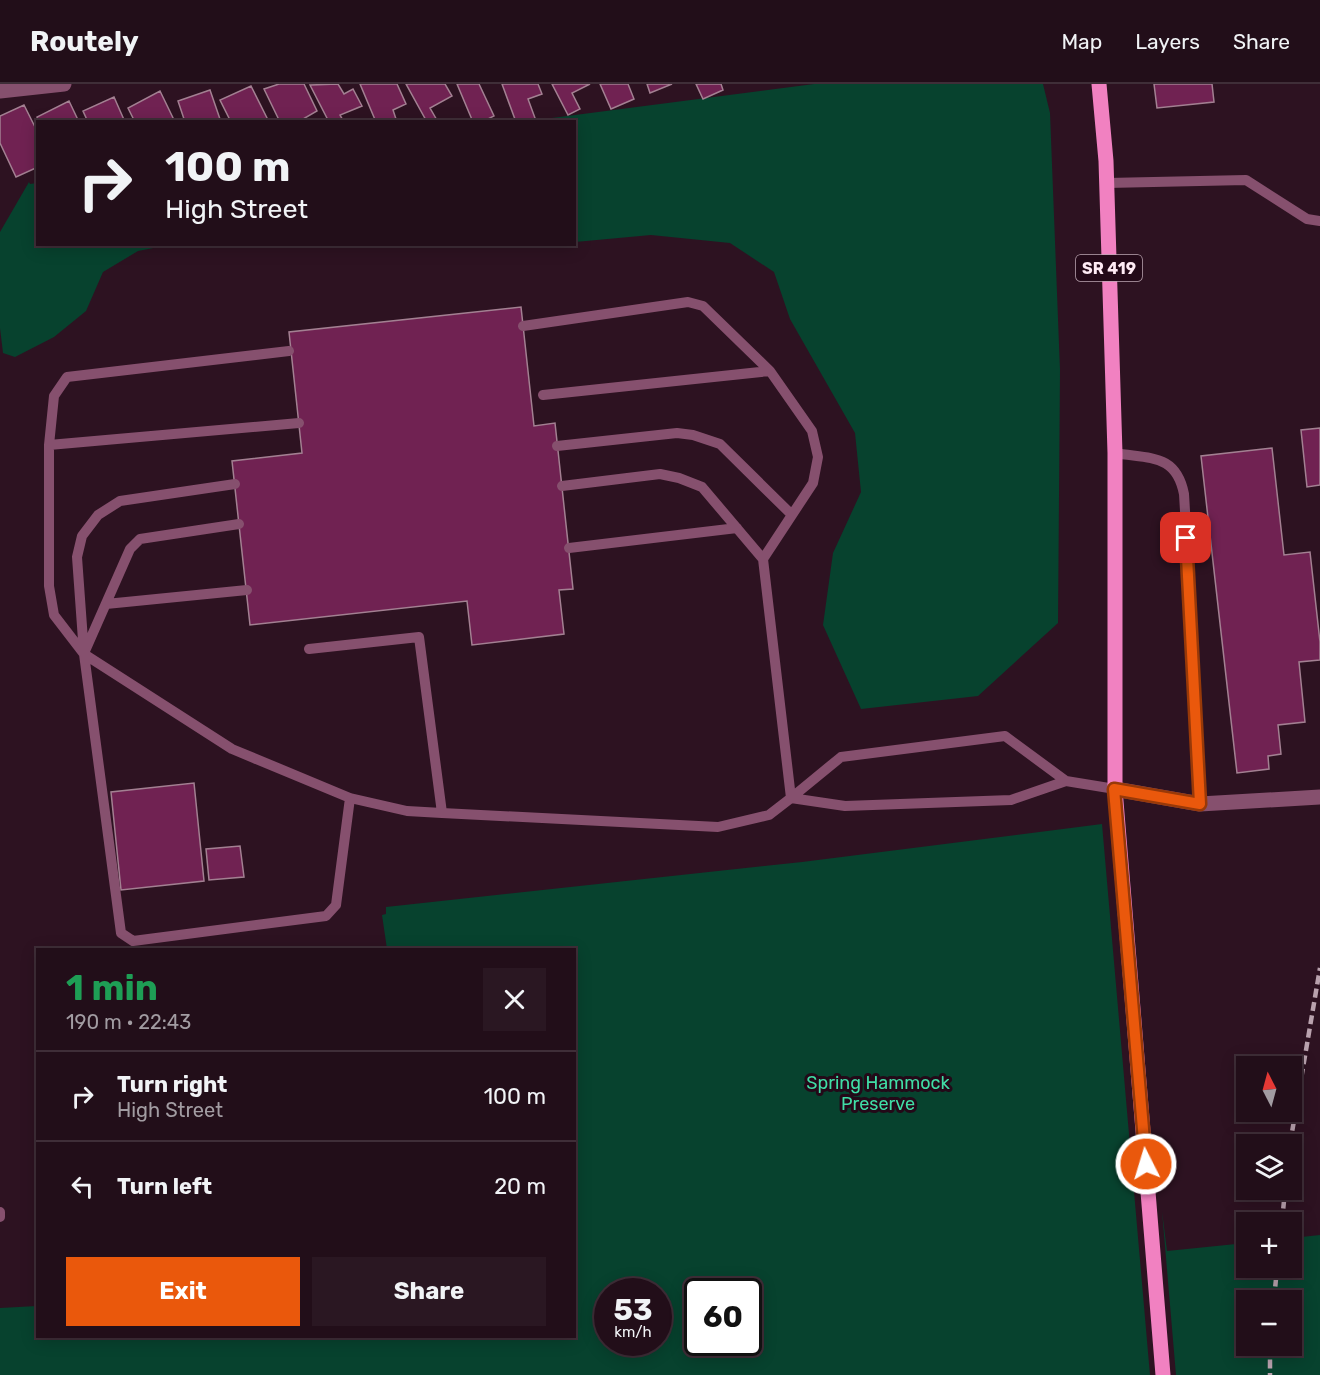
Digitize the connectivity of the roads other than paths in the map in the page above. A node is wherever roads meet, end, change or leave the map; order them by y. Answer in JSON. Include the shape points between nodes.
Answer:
{"nodes":[{"id":1,"x":64,"y":84,"type":"edge"},
{"id":2,"x":1099,"y":84,"type":"edge"},
{"id":3,"x":0,"y":91,"type":"edge"},
{"id":4,"x":1107,"y":183,"type":"junction"},
{"id":5,"x":1320,"y":221,"type":"edge"},
{"id":6,"x":523,"y":326,"type":"dead end"},
{"id":7,"x":289,"y":351,"type":"dead end"},
{"id":8,"x":770,"y":371,"type":"junction"},
{"id":9,"x":543,"y":395,"type":"dead end"},
{"id":10,"x":299,"y":423,"type":"dead end"},
{"id":11,"x":49,"y":446,"type":"junction"},
{"id":12,"x":557,"y":446,"type":"dead end"},
{"id":13,"x":1115,"y":453,"type":"junction"},
{"id":14,"x":235,"y":484,"type":"dead end"},
{"id":15,"x":562,"y":486,"type":"dead end"},
{"id":16,"x":791,"y":514,"type":"junction"},
{"id":17,"x":239,"y":524,"type":"dead end"},
{"id":18,"x":737,"y":528,"type":"junction"},
{"id":19,"x":569,"y":548,"type":"dead end"},
{"id":20,"x":763,"y":558,"type":"junction"},
{"id":21,"x":247,"y":590,"type":"dead end"},
{"id":22,"x":106,"y":604,"type":"junction"},
{"id":23,"x":309,"y":649,"type":"dead end"},
{"id":24,"x":84,"y":654,"type":"junction"},
{"id":25,"x":1066,"y":781,"type":"junction"},
{"id":26,"x":1114,"y":789,"type":"junction"},
{"id":27,"x":1320,"y":797,"type":"edge"},
{"id":28,"x":350,"y":798,"type":"junction"},
{"id":29,"x":791,"y":798,"type":"junction"},
{"id":30,"x":1200,"y":804,"type":"junction"},
{"id":31,"x":442,"y":813,"type":"junction"},
{"id":32,"x":0,"y":1212,"type":"edge"},
{"id":33,"x":0,"y":1217,"type":"edge"},
{"id":34,"x":1163,"y":1375,"type":"edge"}],
"edges":[{"from":1,"to":3,"type":"street"},
{"from":2,"to":4,"type":"main road","number":"SR 419"},
{"from":4,"to":5,"type":"lane","via":[[1246,180],[1307,219]]},
{"from":4,"to":13,"type":"main road","number":"SR 419"},
{"from":6,"to":8,"type":"lane","via":[[688,302],[703,306]]},
{"from":7,"to":11,"type":"lane","via":[[67,377],[54,396]]},
{"from":8,"to":9,"type":"lane"},
{"from":8,"to":16,"type":"lane","via":[[812,431],[818,457],[813,483]]},
{"from":10,"to":11,"type":"lane"},
{"from":11,"to":24,"type":"lane","via":[[49,586],[54,615]]},
{"from":12,"to":16,"type":"lane","via":[[677,433],[693,435],[720,444]]},
{"from":13,"to":26,"type":"main road","number":"SR 419"},
{"from":13,"to":30,"type":"lane","via":[[1165,462],[1180,478],[1184,494]]},
{"from":14,"to":24,"type":"lane","via":[[120,501],[98,515],[82,537],[77,557]]},
{"from":15,"to":18,"type":"lane","via":[[660,474],[679,478],[702,487]]},
{"from":16,"to":20,"type":"lane"},
{"from":17,"to":22,"type":"lane","via":[[140,539],[130,549]]},
{"from":18,"to":19,"type":"lane"},
{"from":18,"to":20,"type":"lane"},
{"from":20,"to":29,"type":"lane"},
{"from":21,"to":22,"type":"lane"},
{"from":22,"to":24,"type":"lane"},
{"from":23,"to":31,"type":"lane","via":[[419,637]]},
{"from":24,"to":28,"type":"lane","via":[[232,749]]},
{"from":24,"to":28,"type":"lane","via":[[121,933],[133,940],[326,916],[336,905]]},
{"from":25,"to":26,"type":"lane"},
{"from":25,"to":29,"type":"lane","via":[[1011,800],[845,806]]},
{"from":25,"to":29,"type":"lane","via":[[1005,736],[841,756]]},
{"from":26,"to":30,"type":"street"},
{"from":26,"to":34,"type":"main road","number":"SR 419"},
{"from":27,"to":30,"type":"street"},
{"from":28,"to":31,"type":"lane","via":[[407,811]]},
{"from":29,"to":31,"type":"lane","via":[[769,815],[718,827]]},
{"from":32,"to":33,"type":"lane"}]}
